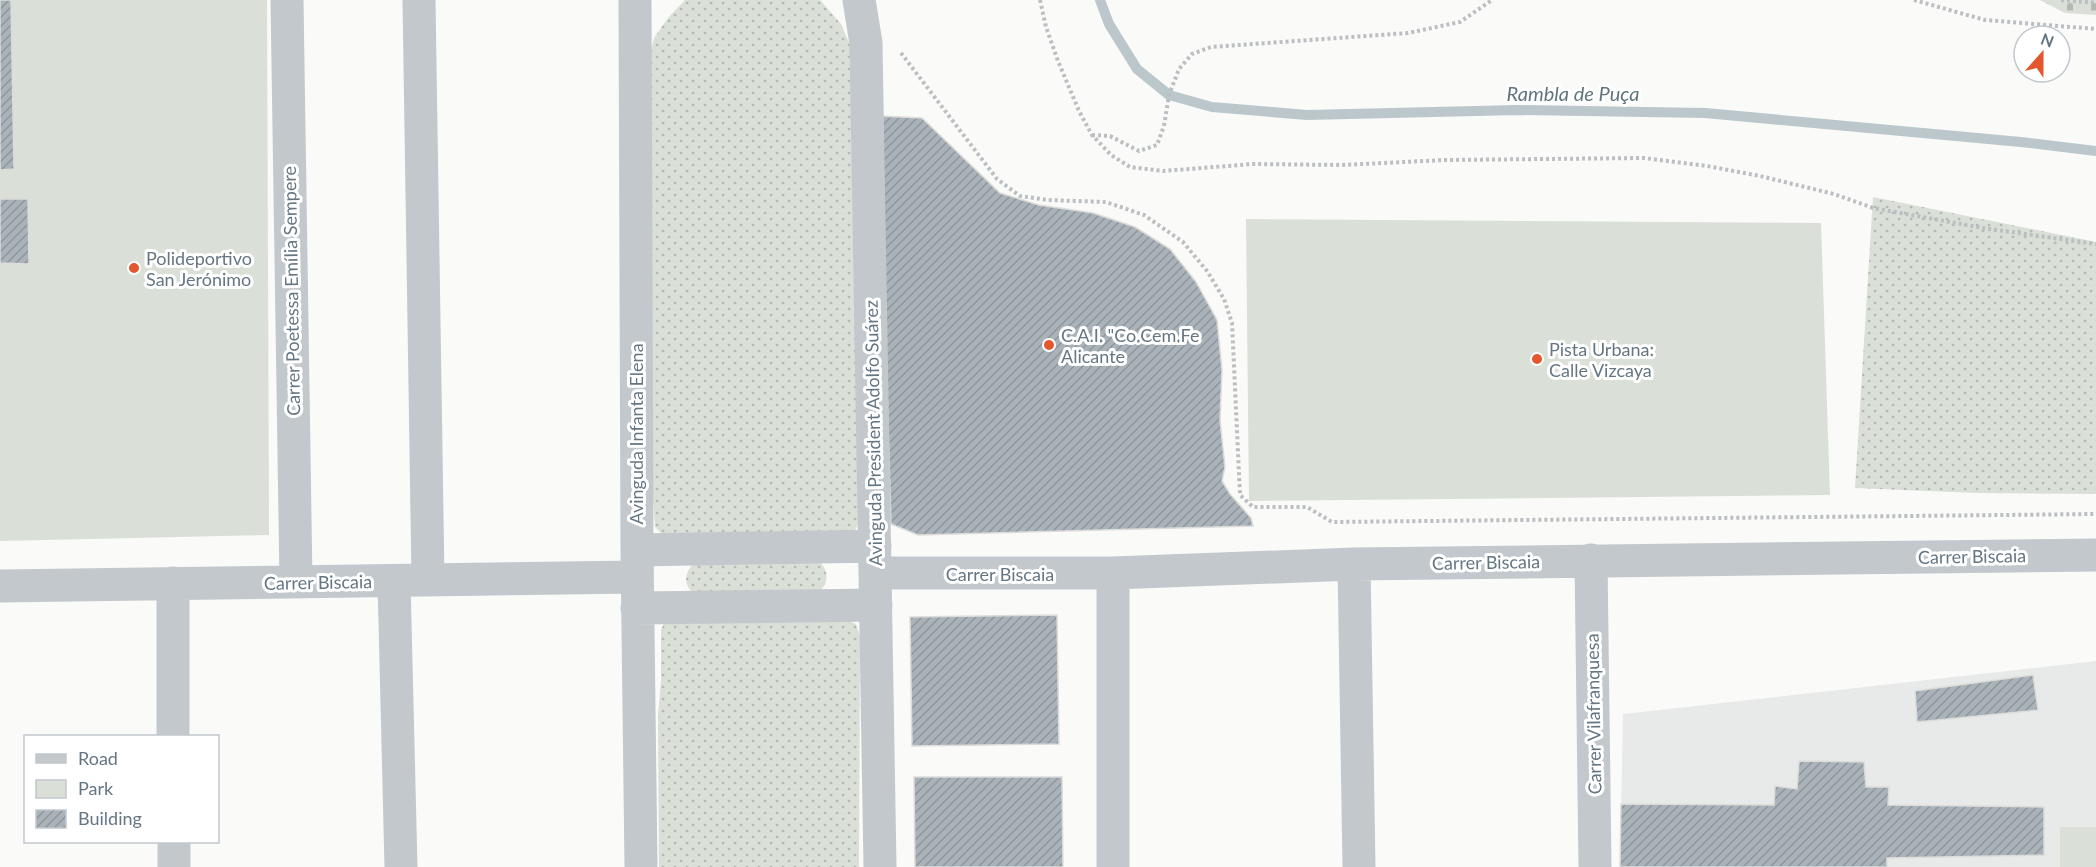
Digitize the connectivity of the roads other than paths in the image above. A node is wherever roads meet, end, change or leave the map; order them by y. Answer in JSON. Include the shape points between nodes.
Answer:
{"nodes":[{"id":1,"x":287,"y":0,"type":"edge"},
{"id":2,"x":419,"y":0,"type":"edge"},
{"id":3,"x":635,"y":0,"type":"edge"},
{"id":4,"x":658,"y":0,"type":"edge"},
{"id":5,"x":858,"y":1,"type":"edge"},
{"id":6,"x":634,"y":32,"type":"junction"},
{"id":7,"x":2096,"y":555,"type":"edge"},
{"id":8,"x":875,"y":559,"type":"junction"},
{"id":9,"x":1591,"y":560,"type":"junction"},
{"id":10,"x":1354,"y":564,"type":"junction"},
{"id":11,"x":1113,"y":573,"type":"junction"},
{"id":12,"x":637,"y":578,"type":"junction"},
{"id":13,"x":428,"y":580,"type":"junction"},
{"id":14,"x":394,"y":581,"type":"junction"},
{"id":15,"x":296,"y":582,"type":"junction"},
{"id":16,"x":172,"y":583,"type":"junction"},
{"id":17,"x":0,"y":586,"type":"edge"},
{"id":18,"x":876,"y":605,"type":"junction"},
{"id":19,"x":173,"y":735,"type":"edge"},
{"id":20,"x":174,"y":843,"type":"edge"},
{"id":21,"x":174,"y":867,"type":"edge"},
{"id":22,"x":401,"y":867,"type":"edge"},
{"id":23,"x":641,"y":867,"type":"edge"},
{"id":24,"x":880,"y":867,"type":"edge"},
{"id":25,"x":1113,"y":867,"type":"edge"},
{"id":26,"x":1359,"y":867,"type":"edge"},
{"id":27,"x":1595,"y":867,"type":"edge"}],
"edges":[{"from":1,"to":15,"type":"street","name":"Carrer Poetessa Emília Sempere"},
{"from":2,"to":13,"type":"street"},
{"from":3,"to":6,"type":"street","name":"Avinguda Infanta Elena"},
{"from":4,"to":6,"type":"street"},
{"from":5,"to":8,"type":"street","name":"Avinguda President Adolfo Suárez","via":[[866,43]]},
{"from":6,"to":12,"type":"street","name":"Avinguda Infanta Elena"},
{"from":7,"to":9,"type":"street","name":"Carrer Biscaia"},
{"from":8,"to":11,"type":"street","name":"Carrer Biscaia"},
{"from":8,"to":12,"type":"street","name":"Carrer Biscaia"},
{"from":8,"to":18,"type":"street","name":"Avinguda President Adolfo Suárez"},
{"from":9,"to":10,"type":"street","name":"Carrer Biscaia"},
{"from":9,"to":27,"type":"street","name":"Carrer Vilafranquesa"},
{"from":10,"to":11,"type":"street","name":"Carrer Biscaia"},
{"from":10,"to":26,"type":"street"},
{"from":11,"to":25,"type":"street"},
{"from":12,"to":13,"type":"street","name":"Carrer Biscaia"},
{"from":12,"to":18,"type":"street"},
{"from":12,"to":23,"type":"street","name":"Avinguda Infanta Elena"},
{"from":13,"to":14,"type":"street","name":"Carrer Biscaia"},
{"from":14,"to":15,"type":"street","name":"Carrer Biscaia"},
{"from":14,"to":22,"type":"street"},
{"from":15,"to":16,"type":"street","name":"Carrer Biscaia"},
{"from":16,"to":17,"type":"street","name":"Carrer Biscaia"},
{"from":16,"to":19,"type":"street"},
{"from":18,"to":24,"type":"street","name":"Avinguda President Adolfo Suárez"},
{"from":20,"to":21,"type":"street"}]}
